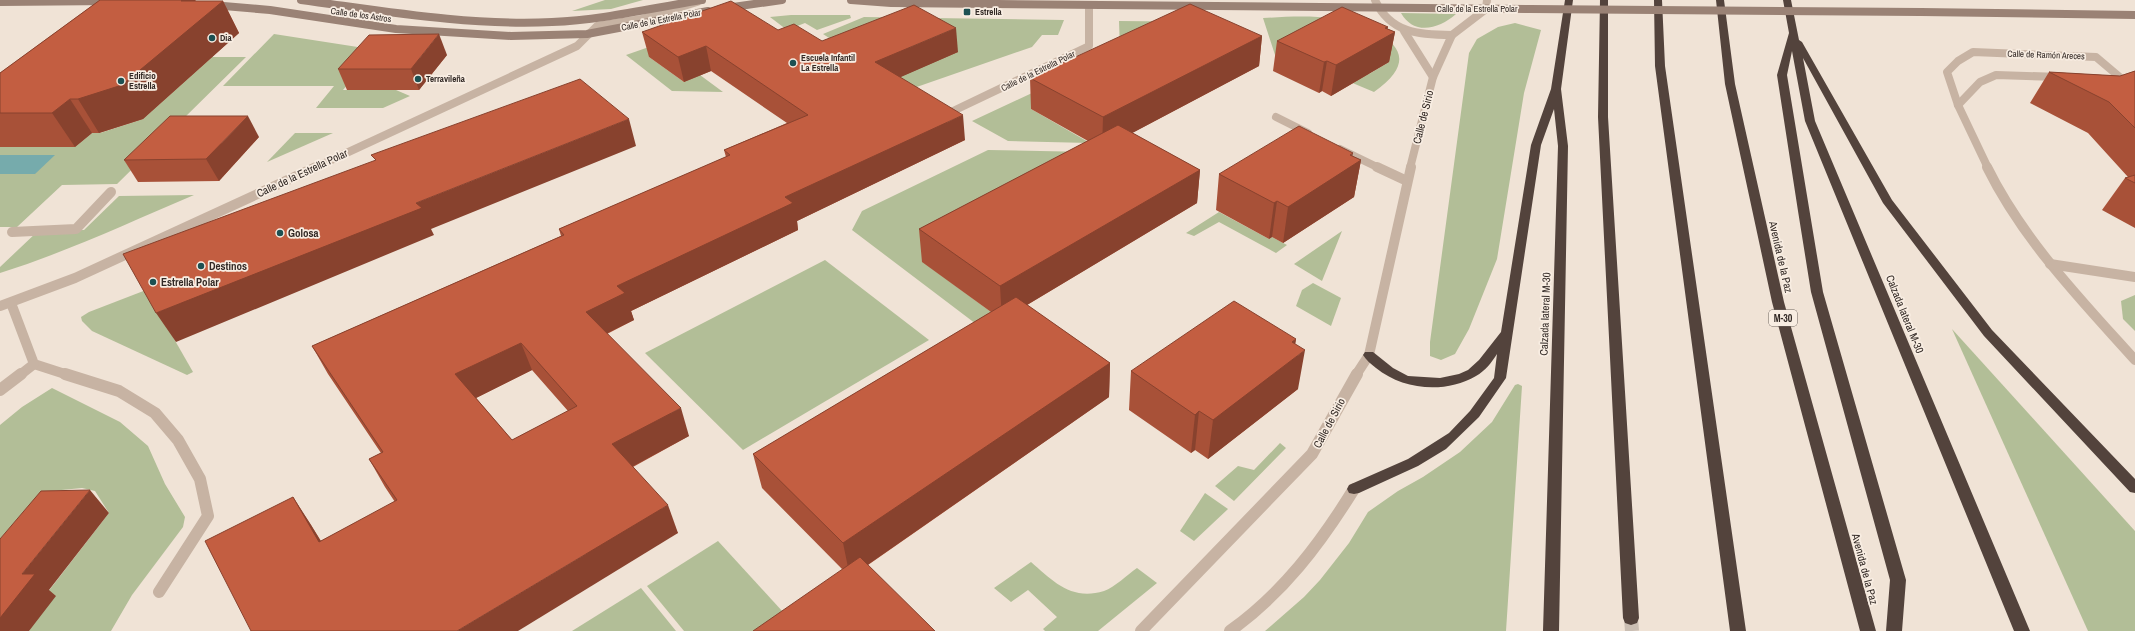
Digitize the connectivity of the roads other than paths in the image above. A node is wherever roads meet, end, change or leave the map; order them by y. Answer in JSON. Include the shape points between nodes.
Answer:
{"nodes":[{"id":1,"x":301,"y":0,"type":"edge"},
{"id":2,"x":701,"y":0,"type":"edge"},
{"id":3,"x":782,"y":0,"type":"edge"},
{"id":4,"x":851,"y":0,"type":"edge"},
{"id":5,"x":1375,"y":0,"type":"edge"},
{"id":6,"x":1487,"y":0,"type":"edge"},
{"id":7,"x":1569,"y":0,"type":"edge"},
{"id":8,"x":1604,"y":0,"type":"edge"},
{"id":9,"x":1658,"y":0,"type":"edge"},
{"id":10,"x":1720,"y":0,"type":"edge"},
{"id":11,"x":1787,"y":0,"type":"edge"},
{"id":12,"x":113,"y":1,"type":"edge"},
{"id":13,"x":0,"y":2,"type":"edge"},
{"id":14,"x":206,"y":4,"type":"edge"},
{"id":15,"x":1088,"y":6,"type":"junction"},
{"id":16,"x":1378,"y":8,"type":"junction"},
{"id":17,"x":98,"y":9,"type":"edge"},
{"id":18,"x":1486,"y":9,"type":"junction"},
{"id":19,"x":2135,"y":15,"type":"edge"},
{"id":20,"x":1404,"y":31,"type":"junction"},
{"id":21,"x":1792,"y":32,"type":"junction"},
{"id":22,"x":587,"y":34,"type":"junction"},
{"id":23,"x":1452,"y":35,"type":"junction"},
{"id":24,"x":1433,"y":77,"type":"junction"},
{"id":25,"x":2067,"y":77,"type":"edge"},
{"id":26,"x":2106,"y":79,"type":"edge"},
{"id":27,"x":1556,"y":89,"type":"junction"},
{"id":28,"x":1958,"y":105,"type":"junction"},
{"id":29,"x":951,"y":112,"type":"edge"},
{"id":30,"x":1276,"y":117,"type":"dead end"},
{"id":31,"x":1315,"y":136,"type":"edge"},
{"id":32,"x":1335,"y":146,"type":"edge"},
{"id":33,"x":1407,"y":181,"type":"junction"},
{"id":34,"x":111,"y":192,"type":"dead end"},
{"id":35,"x":12,"y":232,"type":"dead end"},
{"id":36,"x":2050,"y":264,"type":"junction"},
{"id":37,"x":2135,"y":277,"type":"edge"},
{"id":38,"x":6,"y":305,"type":"edge"},
{"id":39,"x":1508,"y":331,"type":"junction"},
{"id":40,"x":1369,"y":355,"type":"junction"},
{"id":41,"x":2135,"y":360,"type":"edge"},
{"id":42,"x":34,"y":364,"type":"junction"},
{"id":43,"x":0,"y":390,"type":"edge"},
{"id":44,"x":2135,"y":488,"type":"edge"},
{"id":45,"x":1354,"y":489,"type":"joint"},
{"id":46,"x":159,"y":592,"type":"dead end"},
{"id":47,"x":1631,"y":618,"type":"tunnel mouth"},
{"id":48,"x":1141,"y":631,"type":"edge"},
{"id":49,"x":1230,"y":631,"type":"edge"},
{"id":50,"x":1551,"y":631,"type":"edge"},
{"id":51,"x":1738,"y":631,"type":"edge"},
{"id":52,"x":1868,"y":631,"type":"edge"},
{"id":53,"x":1894,"y":631,"type":"edge"},
{"id":54,"x":2022,"y":631,"type":"edge"}],
"edges":[{"from":1,"to":2,"type":"main road","name":"Calle de los Astros","via":[[511,22],[575,20]]},
{"from":2,"to":22,"type":"street","name":"Calle de la Estrella Polar","via":[[656,15],[598,26]]},
{"from":3,"to":22,"type":"main road","name":"Calle de la Estrella Polar","via":[[734,6]]},
{"from":4,"to":15,"type":"main road","name":"Calle de la Estrella Polar","via":[[881,3]]},
{"from":5,"to":16,"type":"street","name":"Calle de Sirio"},
{"from":6,"to":18,"type":"street"},
{"from":7,"to":27,"type":"highway","name":"Calzada lateral M-30"},
{"from":8,"to":47,"type":"highway","via":[[1603,117]]},
{"from":9,"to":51,"type":"highway","via":[[1660,66]]},
{"from":10,"to":52,"type":"highway","name":"Avenida de la Paz","number":"M-30","via":[[1730,84],[1778,302]]},
{"from":11,"to":21,"type":"highway","name":"Calzada lateral M-30"},
{"from":12,"to":13,"type":"main road"},
{"from":12,"to":17,"type":"street"},
{"from":14,"to":22,"type":"main road","name":"Calle de los Astros","via":[[270,10],[396,29],[511,36]]},
{"from":15,"to":16,"type":"main road","name":"Calle de la Estrella Polar"},
{"from":15,"to":29,"type":"street","name":"Calle de la Estrella Polar","via":[[1089,46]]},
{"from":16,"to":18,"type":"main road","name":"Calle de la Estrella Polar"},
{"from":16,"to":20,"type":"street","name":"Calle de Sirio"},
{"from":18,"to":19,"type":"main road","name":"Calle de la Estrella Polar","bridge":true},
{"from":18,"to":23,"type":"street","name":"Calle de Sirio"},
{"from":20,"to":23,"type":"street","name":"Calle de Sirio","via":[[1432,36]]},
{"from":20,"to":24,"type":"street","name":"Calle de Sirio"},
{"from":21,"to":44,"type":"highway","via":[[1887,201],[1988,333]]},
{"from":21,"to":53,"type":"highway","via":[[1782,75],[1804,218],[1817,292],[1898,580]]},
{"from":21,"to":54,"type":"highway","name":"Calzada lateral M-30","via":[[1810,121]]},
{"from":22,"to":38,"type":"street","name":"Calle de la Estrella Polar","via":[[577,46],[111,262]]},
{"from":23,"to":24,"type":"street","name":"Calle de Sirio"},
{"from":24,"to":33,"type":"street","name":"Calle de Sirio"},
{"from":25,"to":28,"type":"street","name":"Calle de Ramón Areces","via":[[1996,75],[1980,82]]},
{"from":26,"to":28,"type":"street","name":"Calle de Ramón Areces","via":[[2122,79],[2096,56],[1973,52],[1958,61],[1947,72]]},
{"from":27,"to":39,"type":"highway","via":[[1536,145]]},
{"from":27,"to":50,"type":"highway","name":"Calzada lateral M-30","via":[[1563,146]]},
{"from":28,"to":36,"type":"street","name":"Calle de Ramón Areces","via":[[2000,193]]},
{"from":30,"to":31,"type":"street"},
{"from":32,"to":33,"type":"street"},
{"from":33,"to":40,"type":"street","name":"Calle de Sirio"},
{"from":34,"to":35,"type":"street","via":[[76,229]]},
{"from":36,"to":37,"type":"street"},
{"from":36,"to":41,"type":"street","name":"Calle de Ramón Areces"},
{"from":38,"to":42,"type":"street","name":"Calle de la Estrella Polar"},
{"from":39,"to":40,"type":"highway","via":[[1480,367],[1467,376],[1441,382],[1418,382],[1396,377]]},
{"from":39,"to":45,"type":"highway","via":[[1500,378],[1484,404],[1464,426],[1443,444],[1401,469]]},
{"from":40,"to":48,"type":"street","name":"Calle de Sirio","via":[[1312,454]]},
{"from":42,"to":43,"type":"street"},
{"from":42,"to":46,"type":"street","via":[[119,391],[155,413],[178,440],[200,479],[208,516]]},
{"from":45,"to":49,"type":"street","via":[[1312,555],[1275,595]]}]}
